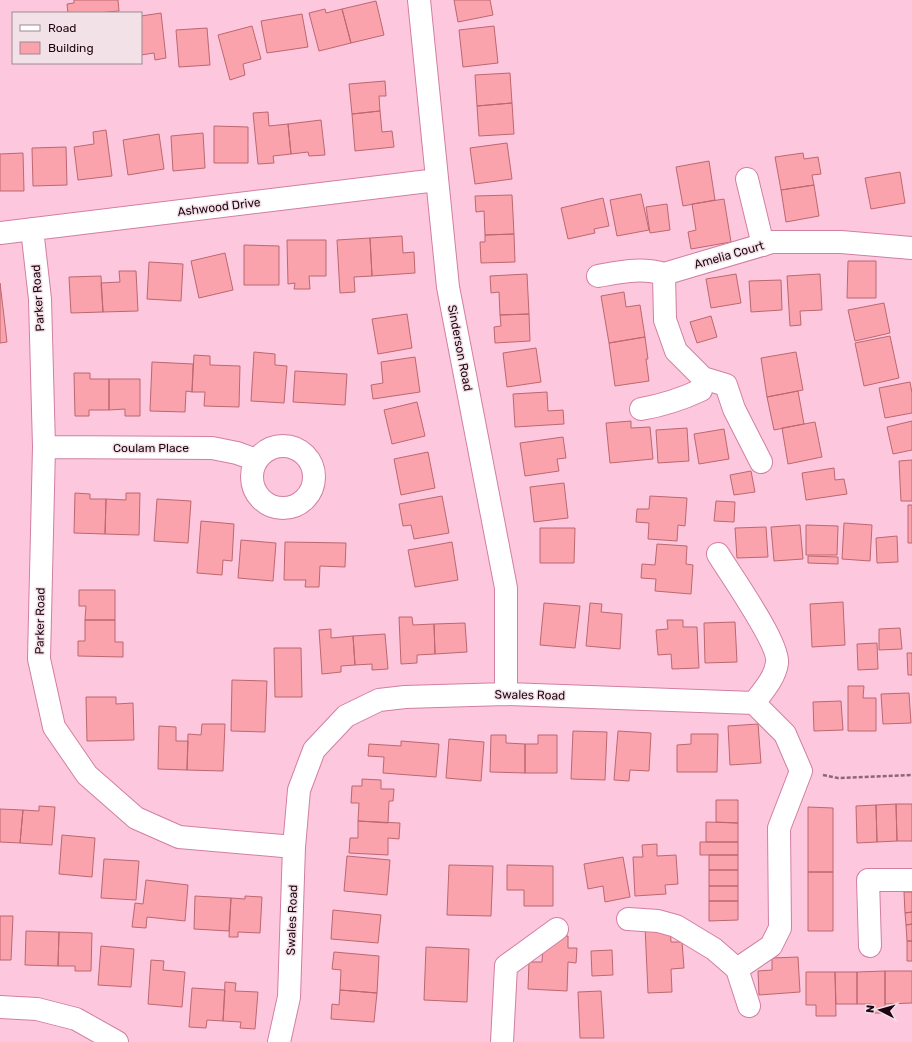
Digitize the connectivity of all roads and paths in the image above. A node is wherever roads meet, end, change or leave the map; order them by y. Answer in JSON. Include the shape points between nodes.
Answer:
{"nodes":[{"id":1,"x":419,"y":0,"type":"edge"},
{"id":2,"x":747,"y":179,"type":"dead end"},
{"id":3,"x":437,"y":180,"type":"junction"},
{"id":4,"x":32,"y":229,"type":"junction"},
{"id":5,"x":0,"y":233,"type":"edge"},
{"id":6,"x":763,"y":245,"type":"junction"},
{"id":7,"x":912,"y":248,"type":"edge"},
{"id":8,"x":664,"y":274,"type":"junction"},
{"id":9,"x":598,"y":276,"type":"dead end"},
{"id":10,"x":704,"y":378,"type":"junction"},
{"id":11,"x":641,"y":409,"type":"dead end"},
{"id":12,"x":44,"y":448,"type":"junction"},
{"id":13,"x":256,"y":460,"type":"dead end"},
{"id":14,"x":761,"y":462,"type":"dead end"},
{"id":15,"x":718,"y":554,"type":"dead end"},
{"id":16,"x":506,"y":694,"type":"junction"},
{"id":17,"x":754,"y":703,"type":"junction"},
{"id":18,"x":801,"y":771,"type":"junction"},
{"id":19,"x":912,"y":776,"type":"edge"},
{"id":20,"x":294,"y":847,"type":"junction"},
{"id":21,"x":912,"y":880,"type":"edge"},
{"id":22,"x":628,"y":919,"type":"dead end"},
{"id":23,"x":557,"y":929,"type":"dead end"},
{"id":24,"x":870,"y":946,"type":"dead end"},
{"id":25,"x":737,"y":969,"type":"junction"},
{"id":26,"x":749,"y":1006,"type":"dead end"},
{"id":27,"x":0,"y":1008,"type":"edge"},
{"id":28,"x":117,"y":1042,"type":"edge"},
{"id":29,"x":279,"y":1042,"type":"edge"},
{"id":30,"x":502,"y":1042,"type":"edge"}],
"edges":[{"from":1,"to":3,"type":"street","name":"Sinderson Road"},
{"from":2,"to":6,"type":"street"},
{"from":3,"to":4,"type":"street","name":"Ashwood Drive"},
{"from":3,"to":16,"type":"street","name":"Sinderson Road","via":[[448,287],[506,588]]},
{"from":4,"to":5,"type":"street","name":"Ashwood Drive"},
{"from":4,"to":12,"type":"street","name":"Parker Road","via":[[40,299]]},
{"from":6,"to":7,"type":"street","name":"Amelia Court","via":[[772,242],[841,242]]},
{"from":6,"to":8,"type":"street","name":"Amelia Court"},
{"from":8,"to":9,"type":"street","via":[[640,269]]},
{"from":8,"to":10,"type":"street","via":[[665,320],[676,351]]},
{"from":10,"to":11,"type":"street","via":[[701,390],[665,405]]},
{"from":10,"to":14,"type":"street","via":[[726,385],[734,409]]},
{"from":12,"to":13,"type":"street","name":"Coulam Place","via":[[212,448],[237,452]]},
{"from":12,"to":20,"type":"street","name":"Parker Road","via":[[39,659],[54,727],[87,775],[136,818],[180,837]]},
{"from":15,"to":17,"type":"street","via":[[765,629],[777,656],[774,673]]},
{"from":16,"to":17,"type":"street","name":"Swales Road"},
{"from":16,"to":20,"type":"street","name":"Swales Road","via":[[380,700],[346,716],[314,750],[299,790]]},
{"from":17,"to":18,"type":"street","via":[[785,734]]},
{"from":18,"to":19,"type":"path","via":[[838,778]]},
{"from":18,"to":25,"type":"street","via":[[779,828],[780,928],[771,946]]},
{"from":20,"to":29,"type":"street","name":"Swales Road","via":[[289,997]]},
{"from":21,"to":24,"type":"street","via":[[868,880]]},
{"from":22,"to":25,"type":"street","via":[[658,921],[676,926],[714,949]]},
{"from":23,"to":30,"type":"street","via":[[506,966]]},
{"from":25,"to":26,"type":"street"},
{"from":27,"to":28,"type":"street","via":[[37,1009],[76,1020]]}]}
